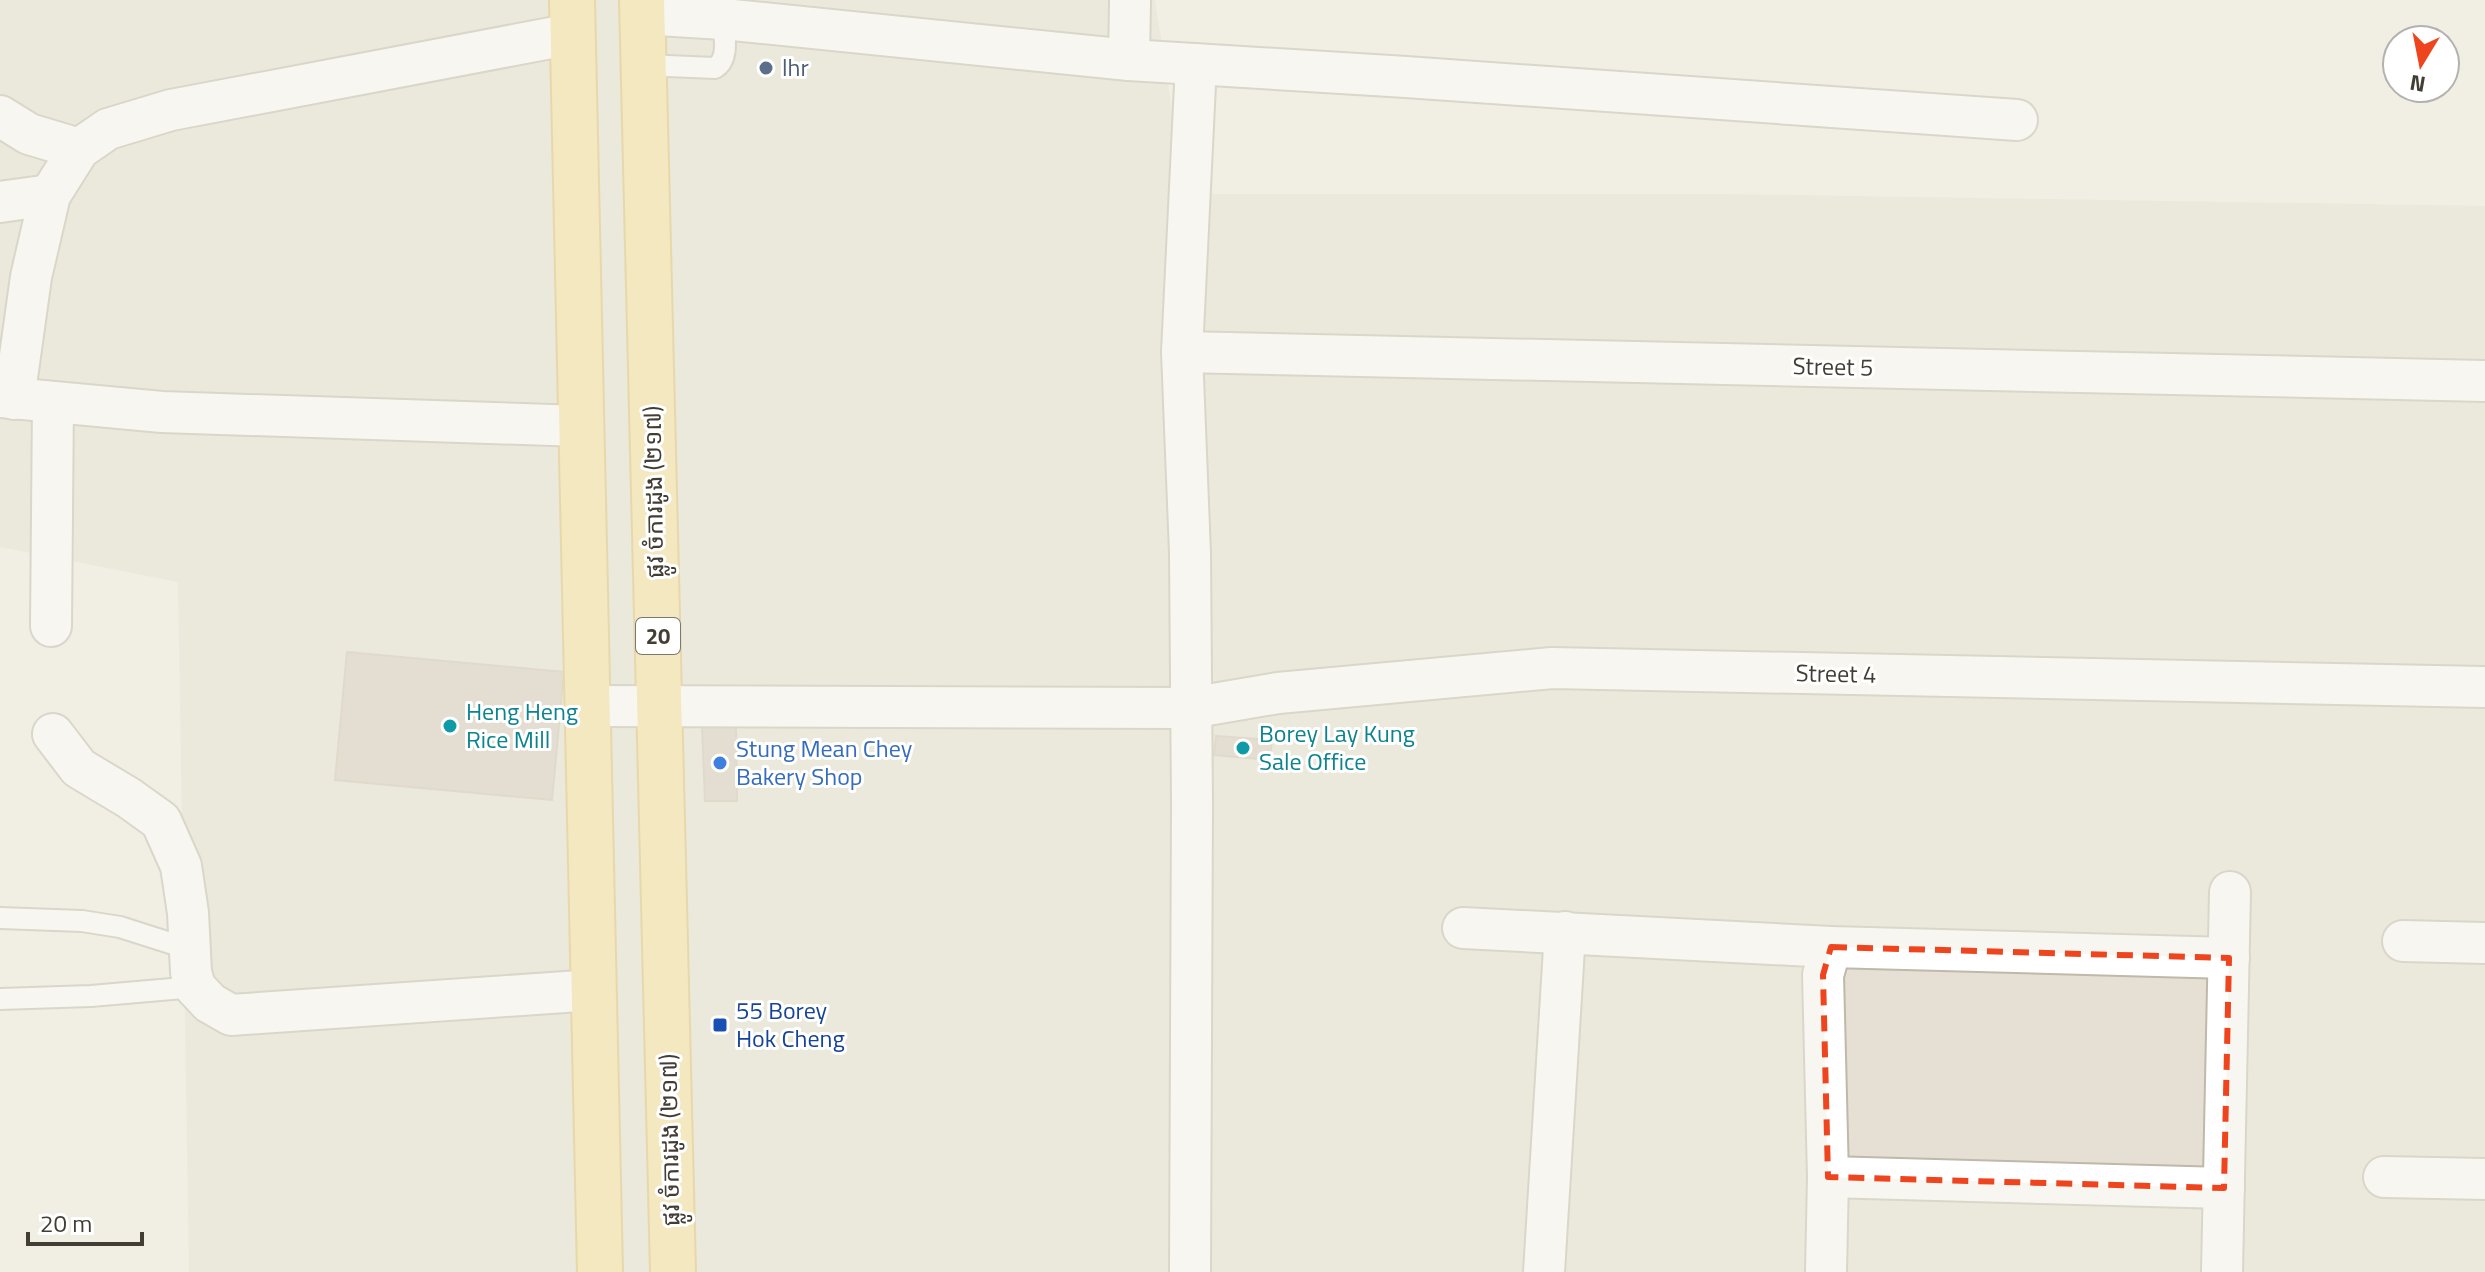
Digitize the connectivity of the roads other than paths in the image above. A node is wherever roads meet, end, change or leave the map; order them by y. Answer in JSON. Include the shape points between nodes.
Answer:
{"nodes":[{"id":1,"x":1130,"y":0,"type":"edge"},
{"id":2,"x":642,"y":7,"type":"edge"},
{"id":3,"x":572,"y":17,"type":"edge"},
{"id":4,"x":723,"y":19,"type":"junction"},
{"id":5,"x":1129,"y":60,"type":"junction"},
{"id":6,"x":1196,"y":64,"type":"junction"},
{"id":7,"x":643,"y":65,"type":"junction"},
{"id":8,"x":0,"y":116,"type":"edge"},
{"id":9,"x":2017,"y":120,"type":"dead end"},
{"id":10,"x":79,"y":149,"type":"junction"},
{"id":11,"x":50,"y":195,"type":"junction"},
{"id":12,"x":0,"y":202,"type":"edge"},
{"id":13,"x":1182,"y":352,"type":"junction"},
{"id":14,"x":2485,"y":381,"type":"edge"},
{"id":15,"x":22,"y":399,"type":"edge"},
{"id":16,"x":581,"y":426,"type":"junction"},
{"id":17,"x":51,"y":626,"type":"dead end"},
{"id":18,"x":2485,"y":687,"type":"edge"},
{"id":19,"x":588,"y":706,"type":"junction"},
{"id":20,"x":659,"y":707,"type":"junction"},
{"id":21,"x":1190,"y":708,"type":"junction"},
{"id":22,"x":53,"y":734,"type":"dead end"},
{"id":23,"x":2230,"y":892,"type":"dead end"},
{"id":24,"x":0,"y":918,"type":"edge"},
{"id":25,"x":1463,"y":928,"type":"dead end"},
{"id":26,"x":1565,"y":932,"type":"junction"},
{"id":27,"x":2403,"y":941,"type":"dead end"},
{"id":28,"x":2485,"y":943,"type":"edge"},
{"id":29,"x":1831,"y":947,"type":"junction"},
{"id":30,"x":2229,"y":958,"type":"junction"},
{"id":31,"x":192,"y":968,"type":"junction"},
{"id":32,"x":594,"y":990,"type":"junction"},
{"id":33,"x":0,"y":999,"type":"edge"},
{"id":34,"x":1828,"y":1177,"type":"junction"},
{"id":35,"x":2384,"y":1177,"type":"dead end"},
{"id":36,"x":2485,"y":1179,"type":"edge"},
{"id":37,"x":2224,"y":1188,"type":"junction"},
{"id":38,"x":600,"y":1272,"type":"edge"},
{"id":39,"x":673,"y":1272,"type":"edge"},
{"id":40,"x":1190,"y":1272,"type":"edge"},
{"id":41,"x":1544,"y":1272,"type":"edge"},
{"id":42,"x":1826,"y":1272,"type":"edge"},
{"id":43,"x":2222,"y":1272,"type":"edge"}],
"edges":[{"from":1,"to":5,"type":"street"},
{"from":2,"to":4,"type":"street"},
{"from":2,"to":7,"type":"main road","name":"ផ្លូវ ចំការដូង (២១៧)","number":"20"},
{"from":3,"to":10,"type":"street","via":[[171,110],[108,129]]},
{"from":3,"to":16,"type":"main road"},
{"from":4,"to":5,"type":"street"},
{"from":4,"to":7,"type":"lane","via":[[722,64]]},
{"from":5,"to":6,"type":"street"},
{"from":6,"to":9,"type":"street"},
{"from":6,"to":13,"type":"street"},
{"from":7,"to":20,"type":"main road","name":"ផ្លូវ ចំការដូង (២១៧)","number":"20"},
{"from":8,"to":10,"type":"street","via":[[29,134]]},
{"from":10,"to":11,"type":"street"},
{"from":11,"to":12,"type":"street"},
{"from":11,"to":15,"type":"street","via":[[31,277]]},
{"from":13,"to":14,"type":"street","name":"Street 5"},
{"from":13,"to":21,"type":"street"},
{"from":15,"to":16,"type":"street","via":[[162,412]]},
{"from":15,"to":17,"type":"street"},
{"from":16,"to":19,"type":"main road"},
{"from":18,"to":21,"type":"street","name":"Street 4","via":[[1552,668],[1278,693]]},
{"from":19,"to":20,"type":"street","name":"Street 4"},
{"from":19,"to":32,"type":"main road"},
{"from":20,"to":21,"type":"street","name":"Street 4"},
{"from":20,"to":39,"type":"main road","name":"ផ្លូវ ចំការដូង (២១៧)","number":"20"},
{"from":21,"to":40,"type":"street"},
{"from":22,"to":31,"type":"street","via":[[79,768],[161,821],[181,866]]},
{"from":23,"to":30,"type":"street"},
{"from":24,"to":31,"type":"lane","via":[[120,927]]},
{"from":25,"to":26,"type":"street"},
{"from":26,"to":29,"type":"street"},
{"from":26,"to":41,"type":"street"},
{"from":27,"to":28,"type":"street"},
{"from":29,"to":30,"type":"street"},
{"from":29,"to":34,"type":"street","via":[[1823,975]]},
{"from":30,"to":37,"type":"street"},
{"from":31,"to":32,"type":"street","via":[[210,1003],[231,1015]]},
{"from":31,"to":33,"type":"lane","via":[[91,996]]},
{"from":32,"to":38,"type":"main road"},
{"from":34,"to":37,"type":"street"},
{"from":34,"to":42,"type":"street"},
{"from":35,"to":36,"type":"street"},
{"from":37,"to":43,"type":"street"}]}
